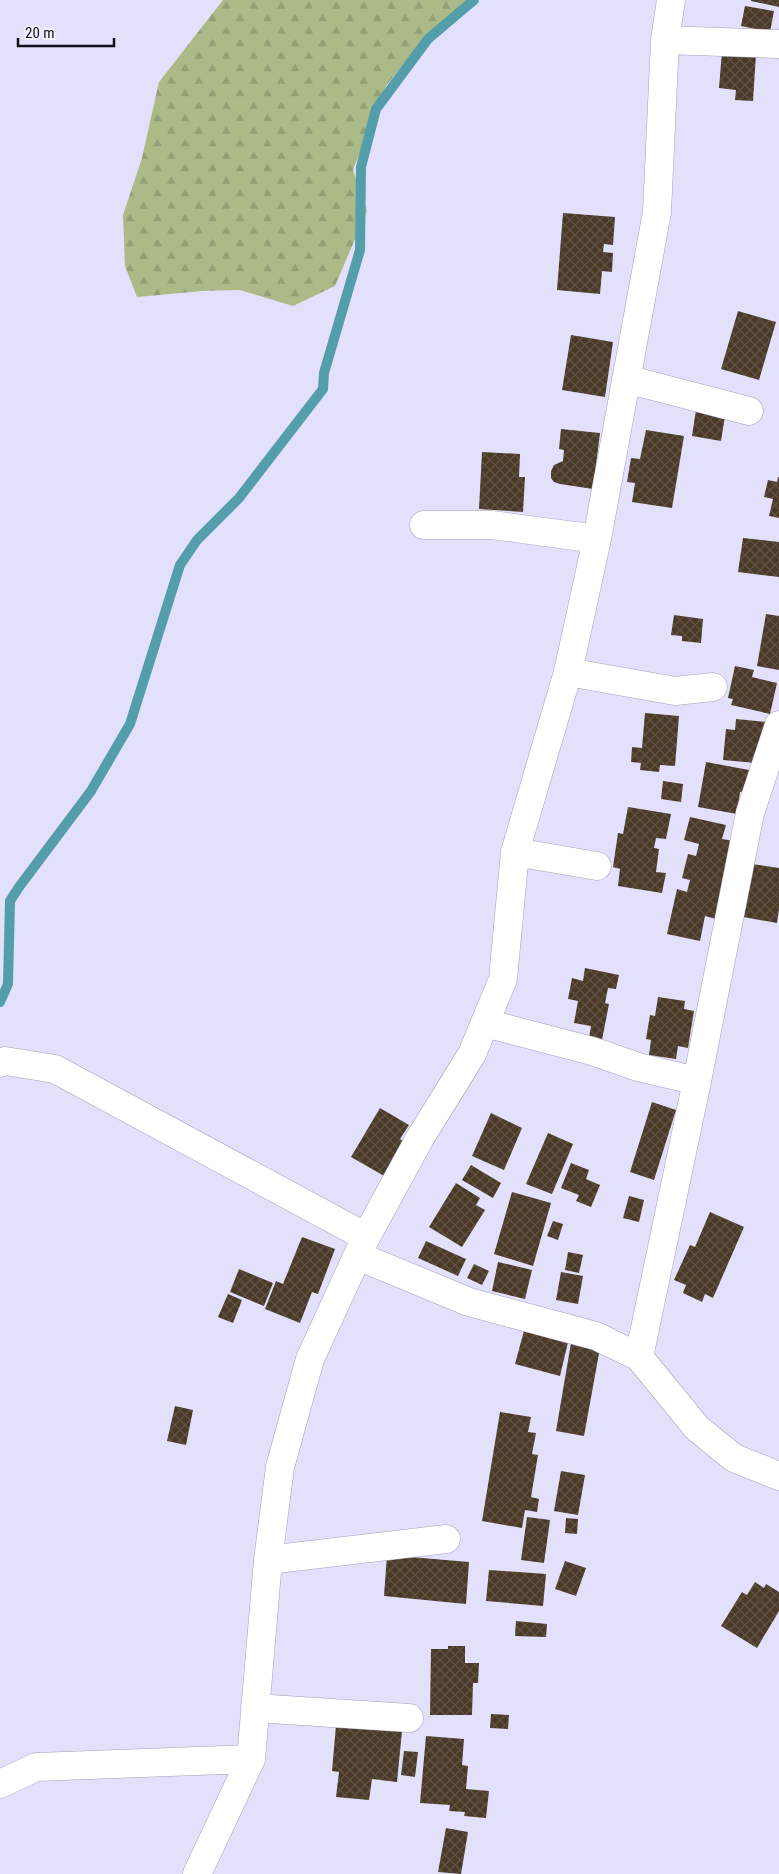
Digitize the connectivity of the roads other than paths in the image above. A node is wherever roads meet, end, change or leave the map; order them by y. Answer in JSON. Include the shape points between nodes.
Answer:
{"nodes":[{"id":1,"x":671,"y":0,"type":"edge"},
{"id":2,"x":665,"y":40,"type":"junction"},
{"id":3,"x":779,"y":44,"type":"edge"},
{"id":4,"x":626,"y":379,"type":"junction"},
{"id":5,"x":749,"y":411,"type":"dead end"},
{"id":6,"x":424,"y":525,"type":"dead end"},
{"id":7,"x":597,"y":539,"type":"junction"},
{"id":8,"x":568,"y":672,"type":"junction"},
{"id":9,"x":713,"y":687,"type":"dead end"},
{"id":10,"x":779,"y":725,"type":"edge"},
{"id":11,"x":515,"y":852,"type":"junction"},
{"id":12,"x":598,"y":866,"type":"dead end"},
{"id":13,"x":485,"y":1023,"type":"junction"},
{"id":14,"x":0,"y":1063,"type":"edge"},
{"id":15,"x":697,"y":1081,"type":"junction"},
{"id":16,"x":362,"y":1247,"type":"junction"},
{"id":17,"x":639,"y":1357,"type":"junction"},
{"id":18,"x":779,"y":1476,"type":"edge"},
{"id":19,"x":446,"y":1539,"type":"dead end"},
{"id":20,"x":268,"y":1560,"type":"junction"},
{"id":21,"x":255,"y":1708,"type":"junction"},
{"id":22,"x":409,"y":1718,"type":"dead end"},
{"id":23,"x":251,"y":1759,"type":"junction"},
{"id":24,"x":0,"y":1784,"type":"edge"},
{"id":25,"x":197,"y":1874,"type":"edge"}],
"edges":[{"from":1,"to":2,"type":"street"},
{"from":2,"to":3,"type":"street"},
{"from":2,"to":4,"type":"street","via":[[657,212]]},
{"from":4,"to":5,"type":"street"},
{"from":4,"to":7,"type":"street"},
{"from":6,"to":7,"type":"street","via":[[492,525]]},
{"from":7,"to":8,"type":"street"},
{"from":8,"to":9,"type":"street","via":[[675,691]]},
{"from":8,"to":11,"type":"street"},
{"from":10,"to":15,"type":"street","via":[[750,813]]},
{"from":11,"to":12,"type":"street"},
{"from":11,"to":13,"type":"street","via":[[503,979]]},
{"from":13,"to":15,"type":"street"},
{"from":13,"to":16,"type":"street","via":[[472,1054],[420,1138]]},
{"from":14,"to":16,"type":"street","via":[[5,1061],[55,1069]]},
{"from":15,"to":17,"type":"street"},
{"from":16,"to":17,"type":"street","via":[[469,1302],[596,1336]]},
{"from":16,"to":20,"type":"street","via":[[310,1359],[280,1467]]},
{"from":17,"to":18,"type":"street","via":[[698,1428],[734,1458]]},
{"from":19,"to":20,"type":"street"},
{"from":20,"to":21,"type":"street"},
{"from":21,"to":22,"type":"street"},
{"from":21,"to":23,"type":"street"},
{"from":23,"to":24,"type":"street","via":[[36,1767]]},
{"from":23,"to":25,"type":"street"}]}
